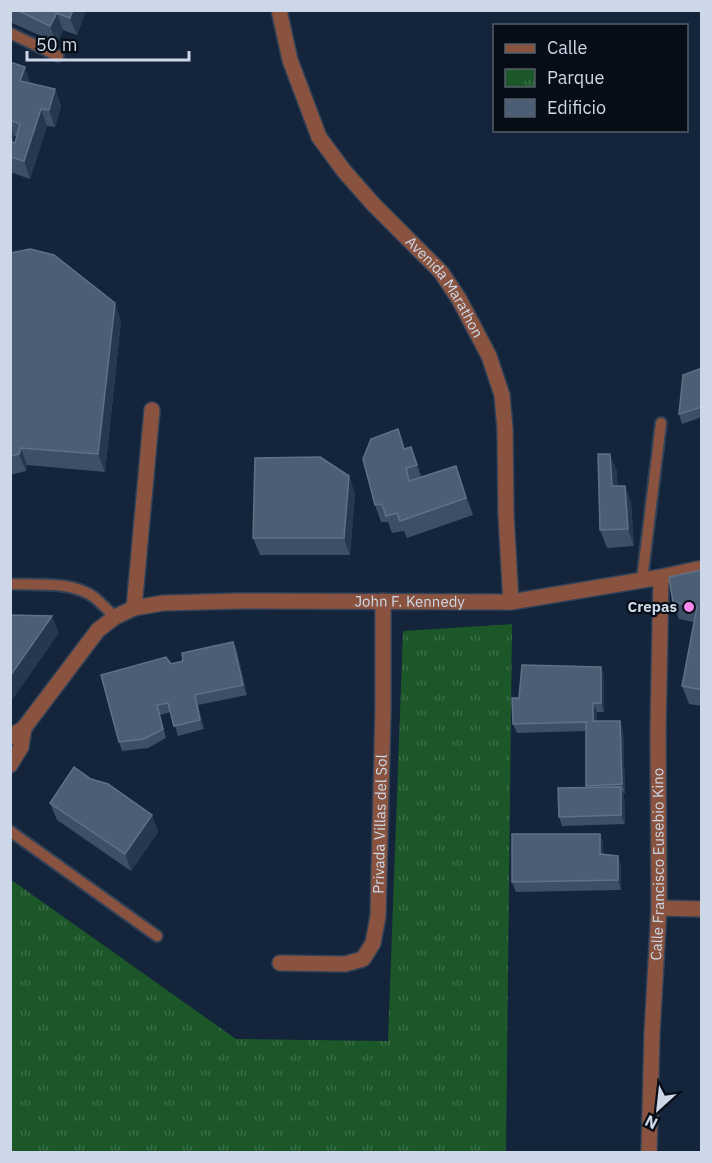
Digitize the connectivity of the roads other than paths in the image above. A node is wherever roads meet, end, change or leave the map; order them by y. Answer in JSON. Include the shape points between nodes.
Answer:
{"nodes":[{"id":1,"x":279,"y":10,"type":"edge"},
{"id":2,"x":10,"y":33,"type":"edge"},
{"id":3,"x":58,"y":56,"type":"dead end"},
{"id":4,"x":152,"y":410,"type":"dead end"},
{"id":5,"x":661,"y":423,"type":"dead end"},
{"id":6,"x":702,"y":568,"type":"edge"},
{"id":7,"x":661,"y":577,"type":"junction"},
{"id":8,"x":642,"y":580,"type":"junction"},
{"id":9,"x":10,"y":584,"type":"edge"},
{"id":10,"x":383,"y":601,"type":"junction"},
{"id":11,"x":511,"y":602,"type":"junction"},
{"id":12,"x":134,"y":608,"type":"junction"},
{"id":13,"x":115,"y":617,"type":"junction"},
{"id":14,"x":24,"y":728,"type":"junction"},
{"id":15,"x":10,"y":737,"type":"edge"},
{"id":16,"x":10,"y":765,"type":"edge"},
{"id":17,"x":10,"y":831,"type":"edge"},
{"id":18,"x":659,"y":908,"type":"junction"},
{"id":19,"x":702,"y":909,"type":"edge"},
{"id":20,"x":157,"y":936,"type":"dead end"},
{"id":21,"x":280,"y":963,"type":"dead end"},
{"id":22,"x":649,"y":1152,"type":"edge"}],
"edges":[{"from":1,"to":11,"type":"street","name":"Avenida Marathon","via":[[290,60],[319,137],[374,205],[441,272],[489,356],[502,395]]},
{"from":2,"to":3,"type":"lane"},
{"from":4,"to":12,"type":"street"},
{"from":5,"to":8,"type":"lane"},
{"from":6,"to":7,"type":"street","name":"John F. Kennedy"},
{"from":7,"to":8,"type":"street","name":"John F. Kennedy"},
{"from":7,"to":18,"type":"street","name":"Calle Francisco Eusebio Kino"},
{"from":8,"to":11,"type":"street","name":"John F. Kennedy"},
{"from":9,"to":13,"type":"lane","via":[[65,586],[81,591]]},
{"from":10,"to":11,"type":"street","name":"John F. Kennedy"},
{"from":10,"to":12,"type":"street","name":"John F. Kennedy","via":[[174,603]]},
{"from":10,"to":21,"type":"street","name":"Privada Villas del Sol","via":[[378,916],[373,944],[363,959],[345,964]]},
{"from":12,"to":13,"type":"street","name":"John F. Kennedy"},
{"from":13,"to":14,"type":"street","name":"John F. Kennedy","via":[[98,630]]},
{"from":14,"to":15,"type":"street"},
{"from":14,"to":16,"type":"street","via":[[21,747]]},
{"from":17,"to":20,"type":"lane"},
{"from":18,"to":19,"type":"street"},
{"from":18,"to":22,"type":"street","name":"Calle Francisco Eusebio Kino"}]}
